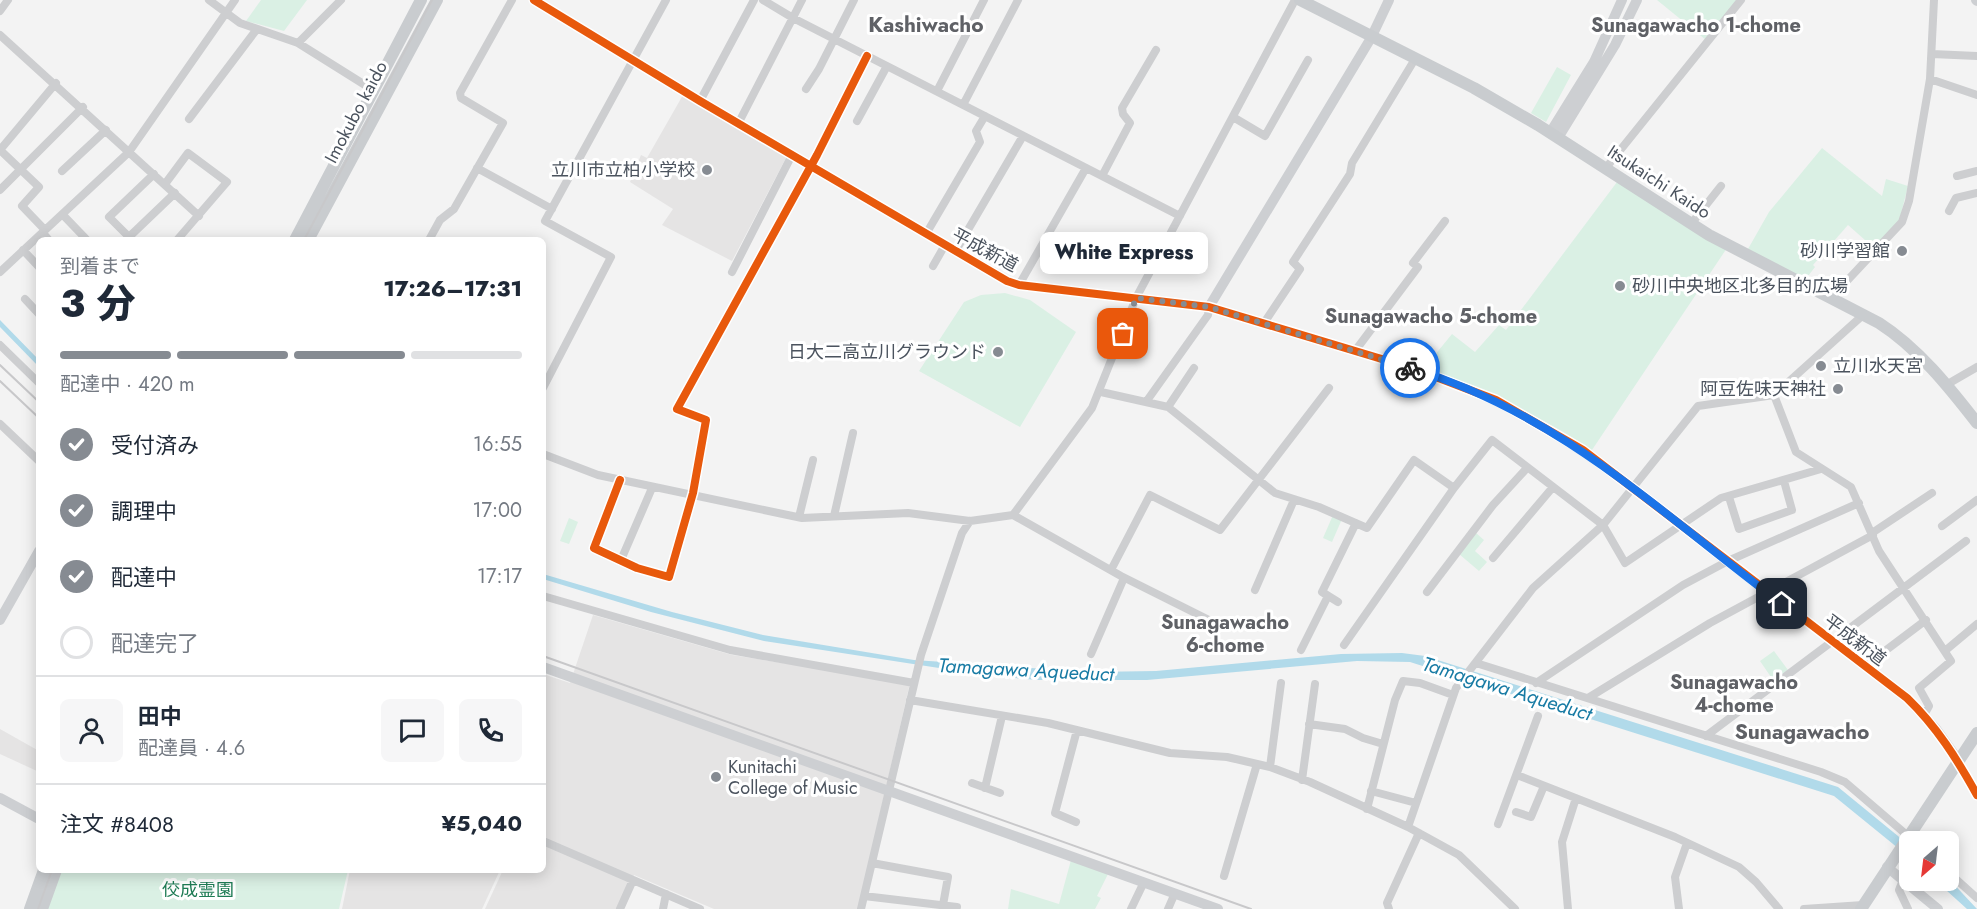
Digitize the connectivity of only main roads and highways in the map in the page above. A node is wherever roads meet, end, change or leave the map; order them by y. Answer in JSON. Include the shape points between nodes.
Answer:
{"nodes":[{"id":1,"x":421,"y":0,"type":"edge"},
{"id":2,"x":436,"y":0,"type":"edge"},
{"id":3,"x":1297,"y":0,"type":"edge"},
{"id":4,"x":319,"y":206,"type":"junction"},
{"id":5,"x":292,"y":237,"type":"edge"},
{"id":6,"x":297,"y":237,"type":"edge"},
{"id":7,"x":309,"y":237,"type":"edge"},
{"id":8,"x":313,"y":237,"type":"edge"},
{"id":9,"x":1977,"y":423,"type":"edge"},
{"id":10,"x":1977,"y":733,"type":"edge"},
{"id":11,"x":1914,"y":831,"type":"edge"},
{"id":12,"x":1899,"y":852,"type":"edge"},
{"id":13,"x":43,"y":873,"type":"edge"},
{"id":14,"x":55,"y":873,"type":"edge"},
{"id":15,"x":1862,"y":907,"type":"edge"},
{"id":16,"x":30,"y":909,"type":"edge"},
{"id":17,"x":42,"y":909,"type":"edge"}],
"edges":[{"from":1,"to":4,"type":"main road","name":"Imokubo kaido","via":[[373,90]]},
{"from":2,"to":4,"type":"main road","name":"Imokubo kaido"},
{"from":3,"to":9,"type":"main road","name":"Itsukaichi Kaido","via":[[1474,88],[1691,224],[1896,335]]},
{"from":4,"to":5,"type":"main road"},
{"from":4,"to":6,"type":"main road","name":"Imokubo kaido"},
{"from":4,"to":7,"type":"main road","name":"Imokubo kaido"},
{"from":4,"to":8,"type":"main road"},
{"from":10,"to":11,"type":"main road"},
{"from":12,"to":15,"type":"main road"},
{"from":13,"to":16,"type":"main road"},
{"from":14,"to":17,"type":"main road"}]}
